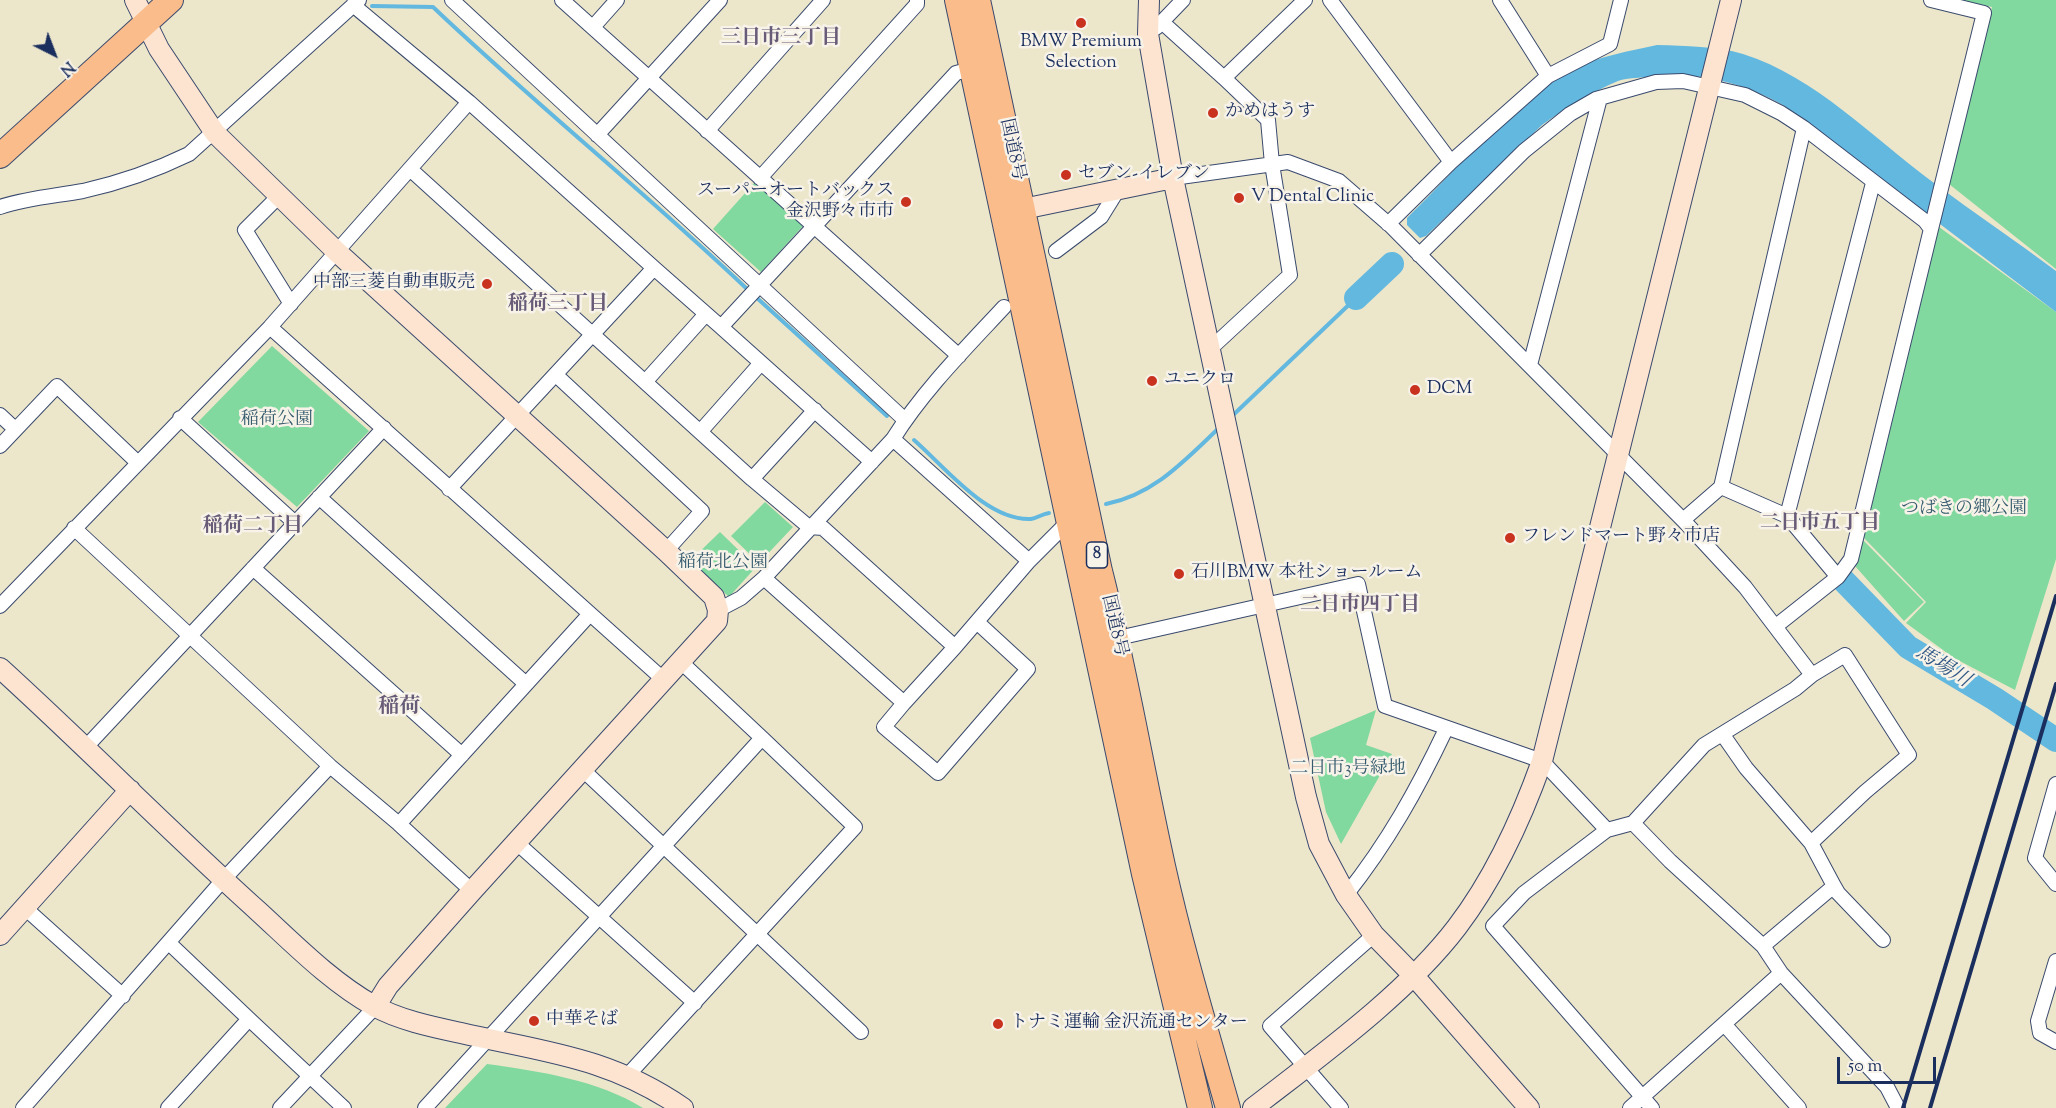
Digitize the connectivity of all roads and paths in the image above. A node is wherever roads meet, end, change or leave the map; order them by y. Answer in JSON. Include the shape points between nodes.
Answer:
{"nodes":[{"id":1,"x":135,"y":0,"type":"edge"},
{"id":2,"x":171,"y":0,"type":"edge"},
{"id":3,"x":452,"y":0,"type":"edge"},
{"id":4,"x":562,"y":0,"type":"edge"},
{"id":5,"x":617,"y":0,"type":"edge"},
{"id":6,"x":720,"y":0,"type":"edge"},
{"id":7,"x":823,"y":0,"type":"edge"},
{"id":8,"x":917,"y":0,"type":"edge"},
{"id":9,"x":950,"y":0,"type":"edge"},
{"id":10,"x":957,"y":0,"type":"edge"},
{"id":11,"x":978,"y":0,"type":"edge"},
{"id":12,"x":989,"y":0,"type":"edge"},
{"id":13,"x":1149,"y":0,"type":"edge"},
{"id":14,"x":1184,"y":0,"type":"edge"},
{"id":15,"x":1305,"y":0,"type":"edge"},
{"id":16,"x":1330,"y":0,"type":"edge"},
{"id":17,"x":1500,"y":0,"type":"edge"},
{"id":18,"x":1621,"y":0,"type":"edge"},
{"id":19,"x":1731,"y":0,"type":"edge"},
{"id":20,"x":1931,"y":0,"type":"edge"},
{"id":21,"x":356,"y":2,"type":"edge"},
{"id":22,"x":147,"y":21,"type":"junction"},
{"id":23,"x":592,"y":27,"type":"junction"},
{"id":24,"x":1155,"y":29,"type":"junction"},
{"id":25,"x":969,"y":62,"type":"junction"},
{"id":26,"x":1548,"y":76,"type":"junction"},
{"id":27,"x":649,"y":78,"type":"junction"},
{"id":28,"x":1224,"y":78,"type":"junction"},
{"id":29,"x":1710,"y":89,"type":"junction"},
{"id":30,"x":1600,"y":98,"type":"junction"},
{"id":31,"x":469,"y":102,"type":"junction"},
{"id":32,"x":1804,"y":128,"type":"junction"},
{"id":33,"x":707,"y":131,"type":"junction"},
{"id":34,"x":215,"y":133,"type":"junction"},
{"id":35,"x":597,"y":135,"type":"junction"},
{"id":36,"x":1009,"y":137,"type":"junction"},
{"id":37,"x":0,"y":156,"type":"edge"},
{"id":38,"x":1451,"y":162,"type":"junction"},
{"id":39,"x":1272,"y":164,"type":"junction"},
{"id":40,"x":410,"y":169,"type":"junction"},
{"id":41,"x":760,"y":178,"type":"junction"},
{"id":42,"x":1173,"y":178,"type":"junction"},
{"id":43,"x":1873,"y":183,"type":"junction"},
{"id":44,"x":1119,"y":188,"type":"junction"},
{"id":45,"x":278,"y":197,"type":"junction"},
{"id":46,"x":0,"y":207,"type":"edge"},
{"id":47,"x":1023,"y":209,"type":"junction"},
{"id":48,"x":1390,"y":225,"type":"junction"},
{"id":49,"x":816,"y":227,"type":"junction"},
{"id":50,"x":1931,"y":229,"type":"junction"},
{"id":51,"x":1056,"y":251,"type":"dead end"},
{"id":52,"x":337,"y":252,"type":"junction"},
{"id":53,"x":1417,"y":253,"type":"junction"},
{"id":54,"x":654,"y":268,"type":"junction"},
{"id":55,"x":760,"y":287,"type":"junction"},
{"id":56,"x":291,"y":304,"type":"junction"},
{"id":57,"x":1004,"y":307,"type":"dead end"},
{"id":58,"x":706,"y":314,"type":"junction"},
{"id":59,"x":270,"y":327,"type":"junction"},
{"id":60,"x":721,"y":327,"type":"junction"},
{"id":61,"x":592,"y":335,"type":"junction"},
{"id":62,"x":1210,"y":350,"type":"junction"},
{"id":63,"x":959,"y":356,"type":"junction"},
{"id":64,"x":761,"y":363,"type":"junction"},
{"id":65,"x":1530,"y":365,"type":"junction"},
{"id":66,"x":556,"y":375,"type":"junction"},
{"id":67,"x":645,"y":382,"type":"junction"},
{"id":68,"x":814,"y":410,"type":"junction"},
{"id":69,"x":0,"y":415,"type":"edge"},
{"id":70,"x":517,"y":417,"type":"junction"},
{"id":71,"x":180,"y":418,"type":"junction"},
{"id":72,"x":905,"y":420,"type":"junction"},
{"id":73,"x":384,"y":428,"type":"junction"},
{"id":74,"x":15,"y":429,"type":"junction"},
{"id":75,"x":700,"y":432,"type":"junction"},
{"id":76,"x":893,"y":439,"type":"junction"},
{"id":77,"x":0,"y":446,"type":"edge"},
{"id":78,"x":1617,"y":454,"type":"junction"},
{"id":79,"x":137,"y":462,"type":"junction"},
{"id":80,"x":872,"y":462,"type":"junction"},
{"id":81,"x":752,"y":479,"type":"junction"},
{"id":82,"x":1720,"y":487,"type":"junction"},
{"id":83,"x":450,"y":489,"type":"junction"},
{"id":84,"x":319,"y":497,"type":"junction"},
{"id":85,"x":1787,"y":516,"type":"junction"},
{"id":86,"x":1683,"y":520,"type":"junction"},
{"id":87,"x":1068,"y":522,"type":"junction"},
{"id":88,"x":295,"y":523,"type":"junction"},
{"id":89,"x":809,"y":527,"type":"junction"},
{"id":90,"x":74,"y":528,"type":"junction"},
{"id":91,"x":666,"y":551,"type":"junction"},
{"id":92,"x":1029,"y":561,"type":"junction"},
{"id":93,"x":253,"y":568,"type":"junction"},
{"id":94,"x":1838,"y":577,"type":"junction"},
{"id":95,"x":764,"y":578,"type":"junction"},
{"id":96,"x":1266,"y":605,"type":"junction"},
{"id":97,"x":0,"y":606,"type":"edge"},
{"id":98,"x":717,"y":609,"type":"junction"},
{"id":99,"x":589,"y":615,"type":"junction"},
{"id":100,"x":978,"y":623,"type":"junction"},
{"id":101,"x":1776,"y":626,"type":"junction"},
{"id":102,"x":190,"y":635,"type":"junction"},
{"id":103,"x":1118,"y":638,"type":"junction"},
{"id":104,"x":955,"y":646,"type":"junction"},
{"id":105,"x":680,"y":661,"type":"junction"},
{"id":106,"x":0,"y":668,"type":"edge"},
{"id":107,"x":1812,"y":675,"type":"junction"},
{"id":108,"x":664,"y":680,"type":"junction"},
{"id":109,"x":526,"y":684,"type":"junction"},
{"id":110,"x":904,"y":702,"type":"junction"},
{"id":111,"x":1446,"y":729,"type":"junction"},
{"id":112,"x":1723,"y":735,"type":"junction"},
{"id":113,"x":762,"y":738,"type":"junction"},
{"id":114,"x":86,"y":747,"type":"junction"},
{"id":115,"x":462,"y":755,"type":"junction"},
{"id":116,"x":1542,"y":761,"type":"junction"},
{"id":117,"x":330,"y":766,"type":"junction"},
{"id":118,"x":583,"y":770,"type":"junction"},
{"id":119,"x":2056,"y":784,"type":"edge"},
{"id":120,"x":130,"y":790,"type":"junction"},
{"id":121,"x":1633,"y":823,"type":"junction"},
{"id":122,"x":399,"y":824,"type":"junction"},
{"id":123,"x":1606,"y":830,"type":"junction"},
{"id":124,"x":517,"y":843,"type":"junction"},
{"id":125,"x":1811,"y":843,"type":"junction"},
{"id":126,"x":663,"y":844,"type":"junction"},
{"id":127,"x":223,"y":880,"type":"junction"},
{"id":128,"x":2056,"y":884,"type":"edge"},
{"id":129,"x":1834,"y":886,"type":"junction"},
{"id":130,"x":472,"y":891,"type":"junction"},
{"id":131,"x":1346,"y":895,"type":"junction"},
{"id":132,"x":25,"y":908,"type":"junction"},
{"id":133,"x":597,"y":917,"type":"junction"},
{"id":134,"x":759,"y":934,"type":"junction"},
{"id":135,"x":1374,"y":934,"type":"junction"},
{"id":136,"x":0,"y":935,"type":"edge"},
{"id":137,"x":1883,"y":940,"type":"dead end"},
{"id":138,"x":169,"y":943,"type":"junction"},
{"id":139,"x":1763,"y":946,"type":"junction"},
{"id":140,"x":2056,"y":961,"type":"edge"},
{"id":141,"x":1781,"y":973,"type":"junction"},
{"id":142,"x":1414,"y":976,"type":"junction"},
{"id":143,"x":123,"y":996,"type":"junction"},
{"id":144,"x":695,"y":1003,"type":"junction"},
{"id":145,"x":375,"y":1007,"type":"junction"},
{"id":146,"x":249,"y":1019,"type":"junction"},
{"id":147,"x":1724,"y":1024,"type":"junction"},
{"id":148,"x":861,"y":1032,"type":"dead end"},
{"id":149,"x":488,"y":1040,"type":"junction"},
{"id":150,"x":2056,"y":1042,"type":"edge"},
{"id":151,"x":1305,"y":1068,"type":"junction"},
{"id":152,"x":309,"y":1074,"type":"junction"},
{"id":153,"x":628,"y":1076,"type":"junction"},
{"id":154,"x":1642,"y":1097,"type":"junction"},
{"id":155,"x":22,"y":1108,"type":"edge"},
{"id":156,"x":168,"y":1108,"type":"edge"},
{"id":157,"x":280,"y":1108,"type":"edge"},
{"id":158,"x":344,"y":1108,"type":"edge"},
{"id":159,"x":426,"y":1108,"type":"edge"},
{"id":160,"x":682,"y":1108,"type":"edge"},
{"id":161,"x":1200,"y":1108,"type":"edge"},
{"id":162,"x":1228,"y":1108,"type":"edge"},
{"id":163,"x":1253,"y":1108,"type":"edge"},
{"id":164,"x":1341,"y":1108,"type":"edge"},
{"id":165,"x":1529,"y":1108,"type":"edge"},
{"id":166,"x":1630,"y":1108,"type":"edge"},
{"id":167,"x":1652,"y":1108,"type":"edge"},
{"id":168,"x":1799,"y":1108,"type":"edge"},
{"id":169,"x":1898,"y":1108,"type":"edge"}],
"edges":[{"from":1,"to":22,"type":"street"},
{"from":2,"to":22,"type":"highway"},
{"from":3,"to":35,"type":"street"},
{"from":4,"to":23,"type":"street"},
{"from":5,"to":23,"type":"street"},
{"from":6,"to":27,"type":"street"},
{"from":7,"to":33,"type":"street"},
{"from":8,"to":41,"type":"street","via":[[918,4]]},
{"from":9,"to":25,"type":"highway"},
{"from":10,"to":25,"type":"highway","name":"国道8号","number":"8"},
{"from":11,"to":36,"type":"highway","name":"国道8号","number":"8"},
{"from":12,"to":36,"type":"highway"},
{"from":13,"to":24,"type":"street"},
{"from":14,"to":24,"type":"street"},
{"from":15,"to":28,"type":"street"},
{"from":16,"to":38,"type":"street"},
{"from":17,"to":26,"type":"street"},
{"from":18,"to":26,"type":"street","via":[[1610,44]]},
{"from":19,"to":29,"type":"street"},
{"from":20,"to":50,"type":"street","via":[[1984,13]]},
{"from":21,"to":31,"type":"street"},
{"from":21,"to":34,"type":"street"},
{"from":22,"to":34,"type":"street","via":[[159,49]]},
{"from":22,"to":37,"type":"highway"},
{"from":23,"to":27,"type":"street"},
{"from":24,"to":28,"type":"street"},
{"from":24,"to":42,"type":"street"},
{"from":25,"to":49,"type":"street"},
{"from":25,"to":87,"type":"highway","name":"国道8号","number":"8"},
{"from":26,"to":38,"type":"street"},
{"from":27,"to":33,"type":"street"},
{"from":27,"to":35,"type":"street"},
{"from":28,"to":39,"type":"street","via":[[1268,120]]},
{"from":29,"to":30,"type":"street","via":[[1683,81],[1656,82]]},
{"from":29,"to":32,"type":"street","via":[[1745,95]]},
{"from":29,"to":78,"type":"street"},
{"from":30,"to":53,"type":"street","via":[[1570,114],[1524,151]]},
{"from":30,"to":65,"type":"street"},
{"from":31,"to":40,"type":"street"},
{"from":31,"to":54,"type":"street"},
{"from":32,"to":43,"type":"street"},
{"from":32,"to":82,"type":"street"},
{"from":33,"to":41,"type":"street"},
{"from":34,"to":45,"type":"street"},
{"from":34,"to":46,"type":"street","via":[[189,154],[158,169],[84,191]]},
{"from":35,"to":55,"type":"street"},
{"from":36,"to":47,"type":"highway","name":"国道8号","number":"8"},
{"from":38,"to":48,"type":"street"},
{"from":39,"to":42,"type":"street"},
{"from":39,"to":48,"type":"street","via":[[1288,162],[1339,181]]},
{"from":39,"to":62,"type":"street","via":[[1290,275]]},
{"from":40,"to":52,"type":"street"},
{"from":40,"to":61,"type":"street"},
{"from":41,"to":49,"type":"street"},
{"from":42,"to":44,"type":"street"},
{"from":42,"to":62,"type":"street"},
{"from":43,"to":50,"type":"street"},
{"from":43,"to":85,"type":"street"},
{"from":44,"to":47,"type":"street"},
{"from":44,"to":51,"type":"street","via":[[1101,218]]},
{"from":45,"to":52,"type":"street"},
{"from":45,"to":56,"type":"street","via":[[244,230]]},
{"from":47,"to":103,"type":"highway","name":"国道8号","number":"8","via":[[1100,571]]},
{"from":48,"to":53,"type":"street"},
{"from":49,"to":55,"type":"street"},
{"from":49,"to":63,"type":"street"},
{"from":50,"to":94,"type":"street","via":[[1851,559]]},
{"from":52,"to":56,"type":"street"},
{"from":52,"to":70,"type":"street"},
{"from":53,"to":65,"type":"street"},
{"from":54,"to":58,"type":"street"},
{"from":54,"to":61,"type":"street"},
{"from":55,"to":60,"type":"street"},
{"from":55,"to":72,"type":"street"},
{"from":56,"to":59,"type":"street"},
{"from":57,"to":63,"type":"street"},
{"from":58,"to":60,"type":"street"},
{"from":58,"to":67,"type":"street"},
{"from":59,"to":71,"type":"street"},
{"from":59,"to":73,"type":"street"},
{"from":60,"to":64,"type":"street"},
{"from":61,"to":66,"type":"street"},
{"from":61,"to":67,"type":"street"},
{"from":62,"to":96,"type":"street"},
{"from":63,"to":72,"type":"street"},
{"from":64,"to":68,"type":"street"},
{"from":64,"to":75,"type":"street"},
{"from":65,"to":78,"type":"street"},
{"from":66,"to":70,"type":"street"},
{"from":66,"to":91,"type":"street","via":[[702,511]]},
{"from":67,"to":75,"type":"street"},
{"from":68,"to":80,"type":"street"},
{"from":68,"to":81,"type":"street"},
{"from":69,"to":74,"type":"street"},
{"from":70,"to":83,"type":"street"},
{"from":70,"to":91,"type":"street"},
{"from":71,"to":79,"type":"street"},
{"from":71,"to":88,"type":"street"},
{"from":72,"to":76,"type":"street"},
{"from":73,"to":83,"type":"street"},
{"from":73,"to":84,"type":"street"},
{"from":74,"to":77,"type":"street"},
{"from":74,"to":79,"type":"street","via":[[57,386]]},
{"from":75,"to":81,"type":"street"},
{"from":76,"to":80,"type":"street"},
{"from":76,"to":92,"type":"street"},
{"from":78,"to":86,"type":"street"},
{"from":78,"to":116,"type":"street"},
{"from":79,"to":90,"type":"street"},
{"from":80,"to":89,"type":"street"},
{"from":81,"to":89,"type":"street"},
{"from":82,"to":85,"type":"street"},
{"from":82,"to":86,"type":"street"},
{"from":83,"to":99,"type":"street"},
{"from":84,"to":88,"type":"street"},
{"from":84,"to":109,"type":"street"},
{"from":85,"to":94,"type":"street"},
{"from":86,"to":101,"type":"street"},
{"from":87,"to":92,"type":"street"},
{"from":87,"to":161,"type":"highway","name":"国道8号","number":"8","via":[[1174,1007]]},
{"from":88,"to":93,"type":"street"},
{"from":89,"to":95,"type":"street"},
{"from":89,"to":104,"type":"street","via":[[823,528]]},
{"from":90,"to":97,"type":"street"},
{"from":90,"to":102,"type":"street"},
{"from":91,"to":98,"type":"street","via":[[714,597]]},
{"from":92,"to":100,"type":"street"},
{"from":93,"to":102,"type":"street"},
{"from":93,"to":115,"type":"street"},
{"from":94,"to":101,"type":"street"},
{"from":95,"to":98,"type":"street","via":[[741,598]]},
{"from":95,"to":110,"type":"street"},
{"from":96,"to":103,"type":"street"},
{"from":96,"to":111,"type":"street","via":[[1358,584],[1385,706]]},
{"from":96,"to":131,"type":"street","via":[[1313,825]]},
{"from":98,"to":105,"type":"street","via":[[717,621]]},
{"from":99,"to":108,"type":"street"},
{"from":99,"to":109,"type":"street"},
{"from":100,"to":104,"type":"street"},
{"from":100,"to":110,"type":"street","via":[[1028,669],[938,773],[884,727]]},
{"from":101,"to":107,"type":"street"},
{"from":102,"to":114,"type":"street"},
{"from":102,"to":117,"type":"street"},
{"from":103,"to":162,"type":"highway","name":"国道8号","number":"8","via":[[1183,952]]},
{"from":104,"to":110,"type":"street"},
{"from":105,"to":108,"type":"street"},
{"from":105,"to":113,"type":"street"},
{"from":106,"to":114,"type":"street"},
{"from":107,"to":112,"type":"street"},
{"from":107,"to":125,"type":"street","via":[[1845,655],[1909,755]]},
{"from":108,"to":118,"type":"street"},
{"from":109,"to":115,"type":"street"},
{"from":111,"to":116,"type":"street"},
{"from":111,"to":131,"type":"street","via":[[1415,795],[1378,855]]},
{"from":112,"to":121,"type":"street","via":[[1704,745]]},
{"from":112,"to":125,"type":"street","via":[[1746,768]]},
{"from":113,"to":126,"type":"street"},
{"from":113,"to":134,"type":"street","via":[[855,827]]},
{"from":114,"to":120,"type":"street"},
{"from":115,"to":122,"type":"street"},
{"from":116,"to":123,"type":"street"},
{"from":116,"to":142,"type":"street","via":[[1525,809],[1491,877],[1457,927]]},
{"from":117,"to":122,"type":"street"},
{"from":117,"to":127,"type":"street"},
{"from":118,"to":124,"type":"street"},
{"from":118,"to":126,"type":"street"},
{"from":119,"to":128,"type":"street","via":[[2035,858]]},
{"from":120,"to":127,"type":"street"},
{"from":120,"to":132,"type":"street"},
{"from":121,"to":123,"type":"street"},
{"from":121,"to":139,"type":"street"},
{"from":122,"to":130,"type":"street"},
{"from":123,"to":154,"type":"street","via":[[1524,893],[1493,926]]},
{"from":124,"to":130,"type":"street"},
{"from":124,"to":133,"type":"street"},
{"from":125,"to":129,"type":"street"},
{"from":126,"to":133,"type":"street"},
{"from":126,"to":134,"type":"street"},
{"from":127,"to":138,"type":"street"},
{"from":127,"to":145,"type":"street","via":[[319,966]]},
{"from":129,"to":137,"type":"street"},
{"from":129,"to":139,"type":"street"},
{"from":130,"to":145,"type":"street","via":[[388,986]]},
{"from":131,"to":135,"type":"street"},
{"from":132,"to":136,"type":"street"},
{"from":132,"to":143,"type":"street"},
{"from":133,"to":144,"type":"street"},
{"from":133,"to":149,"type":"street"},
{"from":134,"to":144,"type":"street"},
{"from":134,"to":148,"type":"street"},
{"from":135,"to":142,"type":"street"},
{"from":135,"to":151,"type":"street","via":[[1270,1026]]},
{"from":138,"to":143,"type":"street"},
{"from":138,"to":146,"type":"street"},
{"from":139,"to":141,"type":"street"},
{"from":140,"to":150,"type":"street","via":[[2038,1021],[2043,1036]]},
{"from":141,"to":147,"type":"street"},
{"from":141,"to":169,"type":"street","via":[[1887,1087]]},
{"from":142,"to":151,"type":"street"},
{"from":142,"to":165,"type":"street"},
{"from":143,"to":155,"type":"street"},
{"from":144,"to":153,"type":"street"},
{"from":145,"to":149,"type":"street","via":[[432,1027]]},
{"from":145,"to":152,"type":"street"},
{"from":146,"to":152,"type":"street"},
{"from":146,"to":156,"type":"street"},
{"from":147,"to":154,"type":"street"},
{"from":147,"to":168,"type":"street"},
{"from":149,"to":153,"type":"street","via":[[553,1052]]},
{"from":149,"to":159,"type":"street"},
{"from":151,"to":163,"type":"street"},
{"from":151,"to":164,"type":"street"},
{"from":152,"to":157,"type":"street"},
{"from":152,"to":158,"type":"street"},
{"from":153,"to":160,"type":"street"},
{"from":154,"to":166,"type":"street"},
{"from":154,"to":167,"type":"street"}]}
